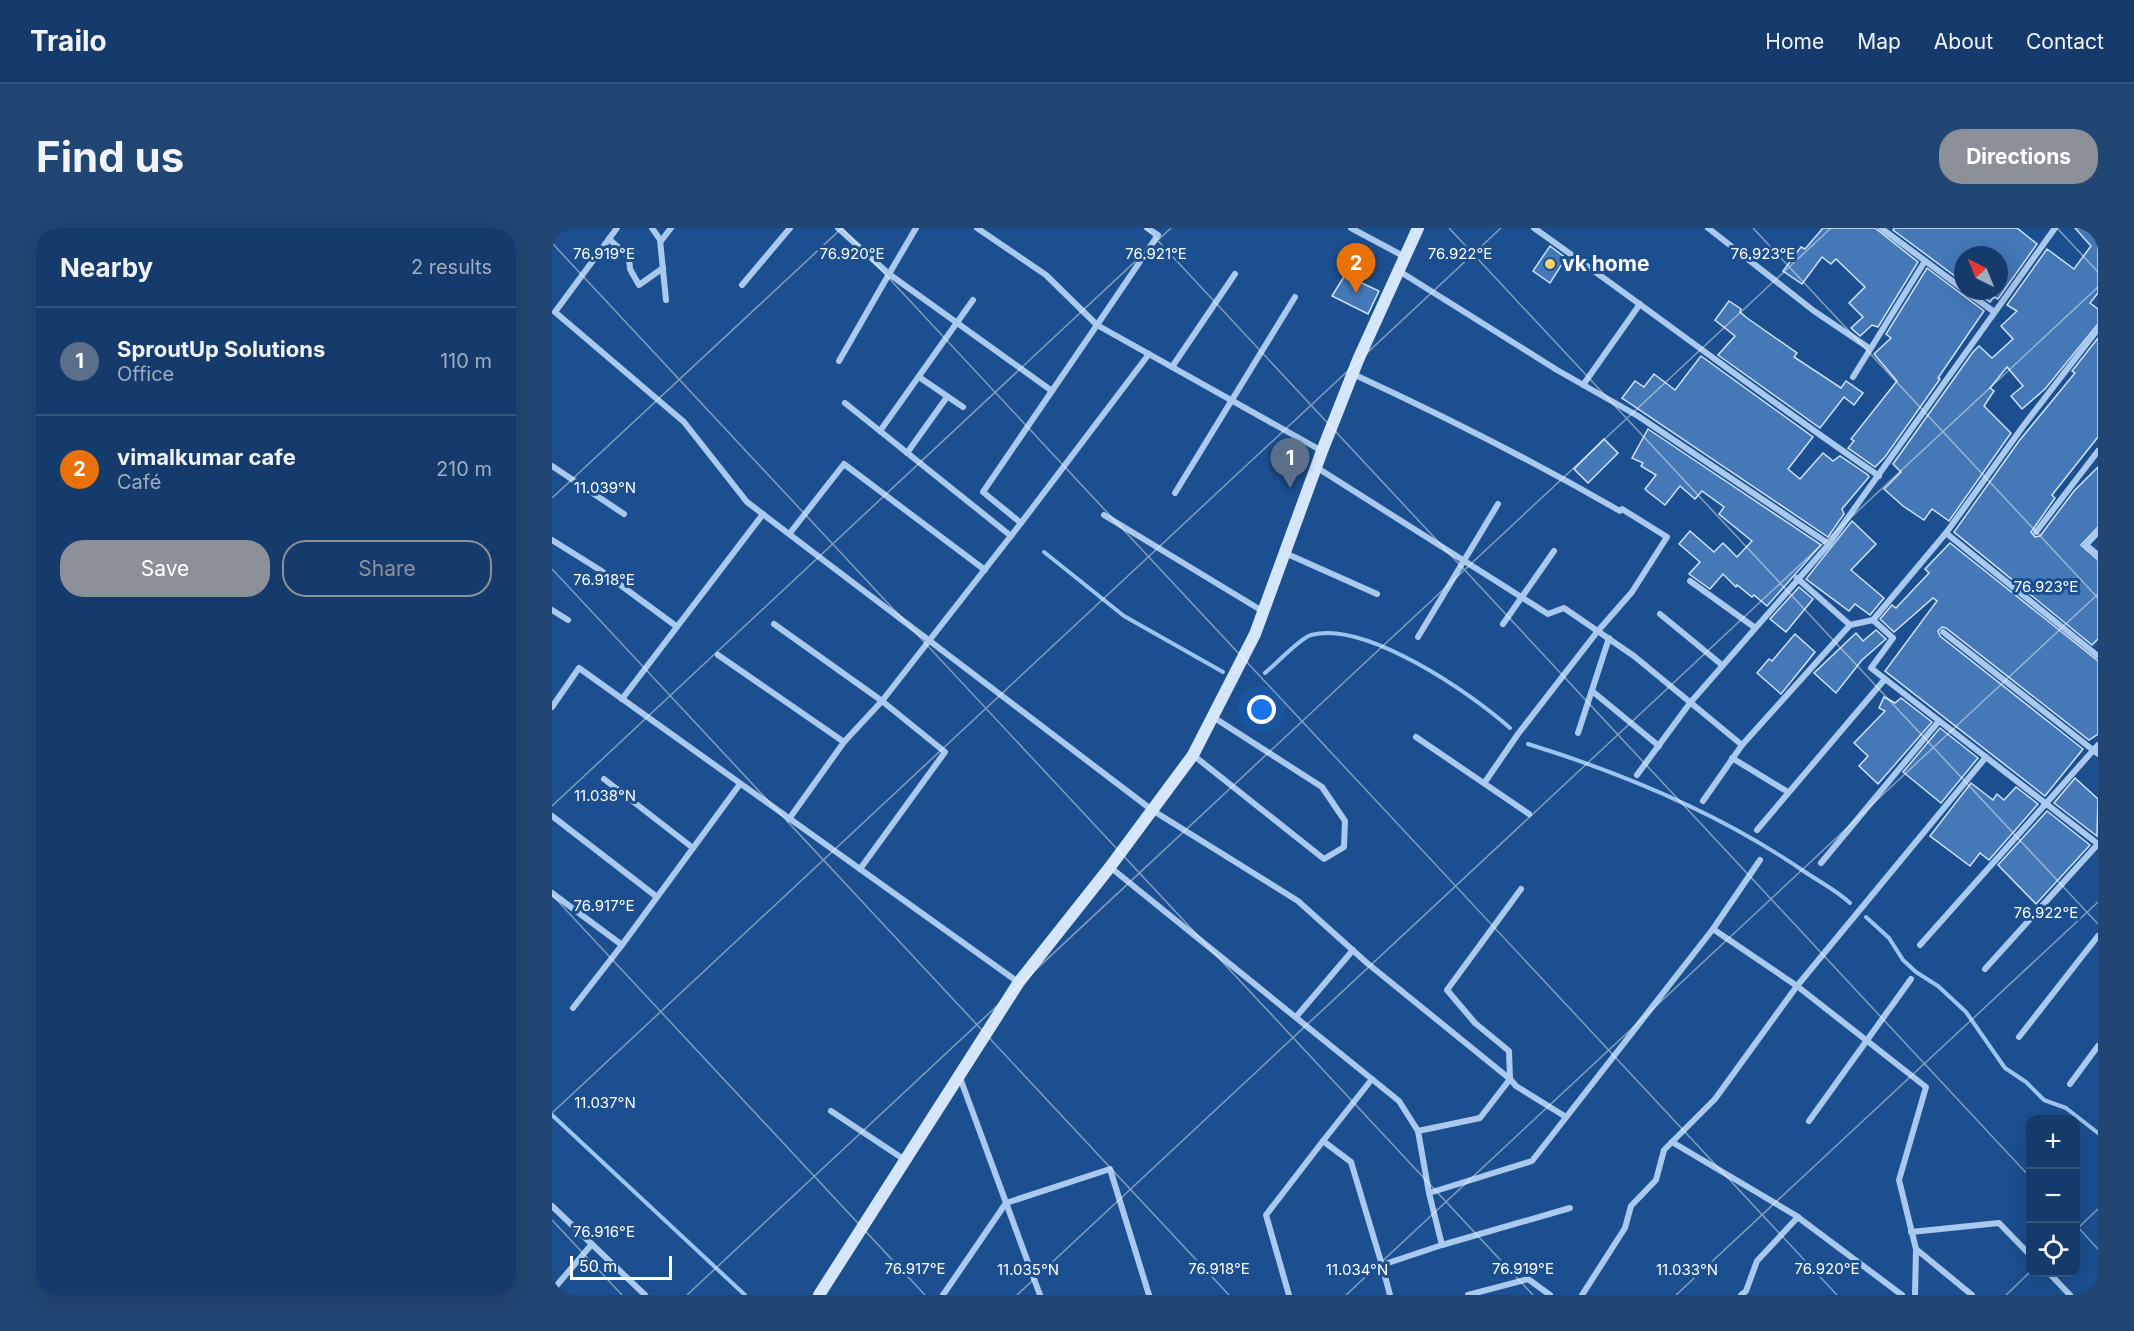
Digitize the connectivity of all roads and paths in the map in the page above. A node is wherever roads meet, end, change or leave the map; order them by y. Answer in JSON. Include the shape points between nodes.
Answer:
{"nodes":[{"id":1,"x":617,"y":228,"type":"edge"},
{"id":2,"x":652,"y":228,"type":"edge"},
{"id":3,"x":671,"y":228,"type":"edge"},
{"id":4,"x":790,"y":228,"type":"edge"},
{"id":5,"x":838,"y":228,"type":"edge"},
{"id":6,"x":916,"y":228,"type":"edge"},
{"id":7,"x":977,"y":228,"type":"edge"},
{"id":8,"x":1147,"y":228,"type":"edge"},
{"id":9,"x":1163,"y":228,"type":"edge"},
{"id":10,"x":1351,"y":228,"type":"edge"},
{"id":11,"x":1418,"y":228,"type":"edge"},
{"id":12,"x":1534,"y":228,"type":"edge"},
{"id":13,"x":1708,"y":228,"type":"edge"},
{"id":14,"x":1881,"y":228,"type":"edge"},
{"id":15,"x":2055,"y":228,"type":"edge"},
{"id":16,"x":1158,"y":235,"type":"junction"},
{"id":17,"x":609,"y":239,"type":"junction"},
{"id":18,"x":660,"y":240,"type":"junction"},
{"id":19,"x":1405,"y":257,"type":"junction"},
{"id":20,"x":1925,"y":261,"type":"junction"},
{"id":21,"x":663,"y":268,"type":"junction"},
{"id":22,"x":1398,"y":270,"type":"junction"},
{"id":23,"x":889,"y":274,"type":"junction"},
{"id":24,"x":1235,"y":274,"type":"dead end"},
{"id":25,"x":1954,"y":283,"type":"edge"},
{"id":26,"x":742,"y":285,"type":"dead end"},
{"id":27,"x":1295,"y":297,"type":"dead end"},
{"id":28,"x":666,"y":300,"type":"dead end"},
{"id":29,"x":974,"y":300,"type":"dead end"},
{"id":30,"x":1978,"y":300,"type":"edge"},
{"id":31,"x":1640,"y":304,"type":"junction"},
{"id":32,"x":1993,"y":311,"type":"junction"},
{"id":33,"x":553,"y":314,"type":"edge"},
{"id":34,"x":958,"y":323,"type":"junction"},
{"id":35,"x":1097,"y":326,"type":"junction"},
{"id":36,"x":2098,"y":329,"type":"edge"},
{"id":37,"x":1869,"y":348,"type":"junction"},
{"id":38,"x":1149,"y":354,"type":"junction"},
{"id":39,"x":839,"y":361,"type":"dead end"},
{"id":40,"x":1172,"y":367,"type":"junction"},
{"id":41,"x":1353,"y":374,"type":"junction"},
{"id":42,"x":919,"y":377,"type":"junction"},
{"id":43,"x":1853,"y":377,"type":"dead end"},
{"id":44,"x":1583,"y":385,"type":"junction"},
{"id":45,"x":1052,"y":391,"type":"junction"},
{"id":46,"x":947,"y":397,"type":"junction"},
{"id":47,"x":1232,"y":401,"type":"junction"},
{"id":48,"x":845,"y":403,"type":"dead end"},
{"id":49,"x":963,"y":407,"type":"dead end"},
{"id":50,"x":880,"y":431,"type":"junction"},
{"id":51,"x":2098,"y":450,"type":"edge"},
{"id":52,"x":1322,"y":451,"type":"junction"},
{"id":53,"x":907,"y":453,"type":"junction"},
{"id":54,"x":552,"y":466,"type":"edge"},
{"id":55,"x":1315,"y":467,"type":"junction"},
{"id":56,"x":1879,"y":476,"type":"junction"},
{"id":57,"x":1175,"y":493,"type":"dead end"},
{"id":58,"x":1498,"y":504,"type":"dead end"},
{"id":59,"x":624,"y":514,"type":"dead end"},
{"id":60,"x":763,"y":514,"type":"junction"},
{"id":61,"x":1104,"y":515,"type":"dead end"},
{"id":62,"x":1021,"y":523,"type":"junction"},
{"id":63,"x":2036,"y":532,"type":"dead end"},
{"id":64,"x":2098,"y":532,"type":"edge"},
{"id":65,"x":790,"y":533,"type":"junction"},
{"id":66,"x":1946,"y":533,"type":"junction"},
{"id":67,"x":1011,"y":536,"type":"junction"},
{"id":68,"x":552,"y":540,"type":"edge"},
{"id":69,"x":1829,"y":544,"type":"junction"},
{"id":70,"x":1554,"y":551,"type":"dead end"},
{"id":71,"x":1285,"y":553,"type":"junction"},
{"id":72,"x":2098,"y":555,"type":"edge"},
{"id":73,"x":1464,"y":561,"type":"junction"},
{"id":74,"x":985,"y":570,"type":"junction"},
{"id":75,"x":1797,"y":578,"type":"junction"},
{"id":76,"x":1690,"y":581,"type":"dead end"},
{"id":77,"x":1377,"y":594,"type":"dead end"},
{"id":78,"x":1522,"y":597,"type":"junction"},
{"id":79,"x":552,"y":610,"type":"edge"},
{"id":80,"x":1264,"y":612,"type":"junction"},
{"id":81,"x":1660,"y":614,"type":"dead end"},
{"id":82,"x":568,"y":620,"type":"dead end"},
{"id":83,"x":1874,"y":620,"type":"junction"},
{"id":84,"x":774,"y":624,"type":"dead end"},
{"id":85,"x":1503,"y":624,"type":"dead end"},
{"id":86,"x":676,"y":626,"type":"junction"},
{"id":87,"x":1850,"y":626,"type":"junction"},
{"id":88,"x":1754,"y":627,"type":"junction"},
{"id":89,"x":1597,"y":632,"type":"junction"},
{"id":90,"x":1943,"y":632,"type":"dead end"},
{"id":91,"x":1418,"y":637,"type":"dead end"},
{"id":92,"x":1609,"y":639,"type":"junction"},
{"id":93,"x":931,"y":640,"type":"junction"},
{"id":94,"x":718,"y":655,"type":"dead end"},
{"id":95,"x":2098,"y":656,"type":"edge"},
{"id":96,"x":1722,"y":664,"type":"junction"},
{"id":97,"x":1885,"y":679,"type":"junction"},
{"id":98,"x":1592,"y":691,"type":"junction"},
{"id":99,"x":622,"y":699,"type":"junction"},
{"id":100,"x":882,"y":701,"type":"junction"},
{"id":101,"x":1690,"y":703,"type":"junction"},
{"id":102,"x":552,"y":707,"type":"edge"},
{"id":103,"x":1213,"y":717,"type":"junction"},
{"id":104,"x":1939,"y":721,"type":"junction"},
{"id":105,"x":1578,"y":733,"type":"dead end"},
{"id":106,"x":1416,"y":737,"type":"dead end"},
{"id":107,"x":844,"y":742,"type":"junction"},
{"id":108,"x":1742,"y":745,"type":"junction"},
{"id":109,"x":1659,"y":746,"type":"junction"},
{"id":110,"x":2097,"y":750,"type":"edge"},
{"id":111,"x":1193,"y":755,"type":"junction"},
{"id":112,"x":1986,"y":757,"type":"junction"},
{"id":113,"x":1732,"y":758,"type":"junction"},
{"id":114,"x":1638,"y":775,"type":"dead end"},
{"id":115,"x":604,"y":779,"type":"dead end"},
{"id":116,"x":1485,"y":782,"type":"junction"},
{"id":117,"x":740,"y":783,"type":"junction"},
{"id":118,"x":1788,"y":792,"type":"junction"},
{"id":119,"x":1703,"y":801,"type":"dead end"},
{"id":120,"x":2046,"y":805,"type":"junction"},
{"id":121,"x":1152,"y":810,"type":"junction"},
{"id":122,"x":1529,"y":814,"type":"dead end"},
{"id":123,"x":552,"y":816,"type":"edge"},
{"id":124,"x":789,"y":819,"type":"junction"},
{"id":125,"x":1757,"y":830,"type":"dead end"},
{"id":126,"x":2098,"y":844,"type":"edge"},
{"id":127,"x":693,"y":848,"type":"junction"},
{"id":128,"x":1760,"y":860,"type":"dead end"},
{"id":129,"x":1821,"y":863,"type":"dead end"},
{"id":130,"x":1110,"y":867,"type":"junction"},
{"id":131,"x":860,"y":869,"type":"junction"},
{"id":132,"x":1521,"y":889,"type":"dead end"},
{"id":133,"x":552,"y":893,"type":"edge"},
{"id":134,"x":657,"y":897,"type":"junction"},
{"id":135,"x":1713,"y":929,"type":"junction"},
{"id":136,"x":2098,"y":936,"type":"edge"},
{"id":137,"x":622,"y":945,"type":"junction"},
{"id":138,"x":1920,"y":945,"type":"dead end"},
{"id":139,"x":1353,"y":950,"type":"junction"},
{"id":140,"x":1985,"y":969,"type":"dead end"},
{"id":141,"x":1911,"y":979,"type":"dead end"},
{"id":142,"x":1019,"y":982,"type":"junction"},
{"id":143,"x":1797,"y":986,"type":"junction"},
{"id":144,"x":573,"y":1008,"type":"dead end"},
{"id":145,"x":1296,"y":1017,"type":"junction"},
{"id":146,"x":2019,"y":1036,"type":"dead end"},
{"id":147,"x":1867,"y":1040,"type":"junction"},
{"id":148,"x":2098,"y":1046,"type":"edge"},
{"id":149,"x":959,"y":1074,"type":"junction"},
{"id":150,"x":1372,"y":1079,"type":"junction"},
{"id":151,"x":1510,"y":1079,"type":"junction"},
{"id":152,"x":2070,"y":1084,"type":"dead end"},
{"id":153,"x":831,"y":1111,"type":"dead end"},
{"id":154,"x":1566,"y":1117,"type":"junction"},
{"id":155,"x":1809,"y":1121,"type":"dead end"},
{"id":156,"x":1418,"y":1131,"type":"junction"},
{"id":157,"x":1323,"y":1141,"type":"junction"},
{"id":158,"x":1672,"y":1142,"type":"junction"},
{"id":159,"x":904,"y":1160,"type":"junction"},
{"id":160,"x":1429,"y":1193,"type":"junction"},
{"id":161,"x":1006,"y":1203,"type":"junction"},
{"id":162,"x":552,"y":1206,"type":"edge"},
{"id":163,"x":1570,"y":1208,"type":"dead end"},
{"id":164,"x":1798,"y":1217,"type":"junction"},
{"id":165,"x":1911,"y":1232,"type":"junction"},
{"id":166,"x":592,"y":1244,"type":"junction"},
{"id":167,"x":1442,"y":1245,"type":"junction"},
{"id":168,"x":1916,"y":1249,"type":"junction"},
{"id":169,"x":2026,"y":1250,"type":"edge"},
{"id":170,"x":1382,"y":1265,"type":"junction"},
{"id":171,"x":2053,"y":1277,"type":"edge"},
{"id":172,"x":552,"y":1291,"type":"edge"},
{"id":173,"x":645,"y":1295,"type":"edge"},
{"id":174,"x":819,"y":1295,"type":"edge"},
{"id":175,"x":943,"y":1295,"type":"edge"},
{"id":176,"x":1040,"y":1295,"type":"edge"},
{"id":177,"x":1149,"y":1295,"type":"edge"},
{"id":178,"x":1289,"y":1295,"type":"edge"},
{"id":179,"x":1390,"y":1295,"type":"edge"},
{"id":180,"x":1468,"y":1295,"type":"edge"},
{"id":181,"x":1550,"y":1295,"type":"edge"},
{"id":182,"x":1582,"y":1295,"type":"edge"},
{"id":183,"x":1740,"y":1295,"type":"edge"},
{"id":184,"x":1902,"y":1295,"type":"edge"},
{"id":185,"x":1915,"y":1295,"type":"edge"},
{"id":186,"x":1971,"y":1295,"type":"edge"},
{"id":187,"x":2070,"y":1295,"type":"edge"}],
"edges":[{"from":1,"to":17,"type":"street"},
{"from":2,"to":18,"type":"street"},
{"from":3,"to":18,"type":"street"},
{"from":4,"to":26,"type":"street"},
{"from":5,"to":23,"type":"street"},
{"from":6,"to":23,"type":"street"},
{"from":7,"to":35,"type":"street","via":[[1046,274]]},
{"from":8,"to":16,"type":"street"},
{"from":9,"to":16,"type":"street"},
{"from":10,"to":19,"type":"street"},
{"from":11,"to":19,"type":"main road"},
{"from":12,"to":31,"type":"street"},
{"from":13,"to":37,"type":"street","via":[[1814,311]]},
{"from":14,"to":20,"type":"street"},
{"from":15,"to":32,"type":"street"},
{"from":16,"to":35,"type":"street"},
{"from":17,"to":21,"type":"street","via":[[629,257],[630,269],[639,285]]},
{"from":17,"to":33,"type":"street"},
{"from":18,"to":21,"type":"street"},
{"from":19,"to":22,"type":"main road"},
{"from":20,"to":25,"type":"street"},
{"from":20,"to":37,"type":"street"},
{"from":21,"to":28,"type":"street"},
{"from":22,"to":41,"type":"main road"},
{"from":22,"to":44,"type":"street"},
{"from":23,"to":34,"type":"street"},
{"from":23,"to":39,"type":"street"},
{"from":24,"to":40,"type":"street"},
{"from":27,"to":47,"type":"street"},
{"from":29,"to":34,"type":"street"},
{"from":30,"to":32,"type":"street"},
{"from":31,"to":44,"type":"street"},
{"from":31,"to":56,"type":"street"},
{"from":32,"to":56,"type":"street"},
{"from":33,"to":60,"type":"street","via":[[684,422],[747,502]]},
{"from":34,"to":42,"type":"street"},
{"from":34,"to":45,"type":"street"},
{"from":35,"to":38,"type":"street"},
{"from":35,"to":45,"type":"street"},
{"from":36,"to":66,"type":"street"},
{"from":37,"to":43,"type":"street"},
{"from":38,"to":40,"type":"street"},
{"from":38,"to":62,"type":"street"},
{"from":40,"to":47,"type":"street"},
{"from":41,"to":52,"type":"main road"},
{"from":41,"to":89,"type":"street","via":[[1528,459],[1620,512],[1622,508],[1667,537],[1632,592]]},
{"from":42,"to":46,"type":"street"},
{"from":42,"to":50,"type":"street"},
{"from":44,"to":69,"type":"street","via":[[1638,416]]},
{"from":45,"to":62,"type":"street","via":[[983,492]]},
{"from":46,"to":49,"type":"street"},
{"from":46,"to":53,"type":"street"},
{"from":47,"to":52,"type":"street"},
{"from":47,"to":57,"type":"street"},
{"from":48,"to":50,"type":"street"},
{"from":50,"to":53,"type":"street"},
{"from":51,"to":63,"type":"street"},
{"from":52,"to":55,"type":"main road"},
{"from":53,"to":67,"type":"street"},
{"from":54,"to":59,"type":"street"},
{"from":55,"to":71,"type":"main road"},
{"from":55,"to":73,"type":"street"},
{"from":56,"to":69,"type":"street"},
{"from":58,"to":73,"type":"street"},
{"from":60,"to":65,"type":"street"},
{"from":60,"to":86,"type":"street"},
{"from":61,"to":80,"type":"street"},
{"from":62,"to":67,"type":"street"},
{"from":64,"to":72,"type":"street","via":[[2086,545]]},
{"from":65,"to":74,"type":"street","via":[[844,464]]},
{"from":65,"to":93,"type":"street"},
{"from":66,"to":83,"type":"street"},
{"from":66,"to":95,"type":"street"},
{"from":67,"to":74,"type":"street"},
{"from":68,"to":86,"type":"street"},
{"from":69,"to":75,"type":"street"},
{"from":70,"to":78,"type":"street"},
{"from":71,"to":77,"type":"street"},
{"from":71,"to":80,"type":"main road"},
{"from":73,"to":78,"type":"street"},
{"from":73,"to":91,"type":"street"},
{"from":74,"to":93,"type":"street"},
{"from":75,"to":87,"type":"street"},
{"from":75,"to":88,"type":"street"},
{"from":76,"to":88,"type":"street"},
{"from":78,"to":85,"type":"street"},
{"from":78,"to":89,"type":"street","via":[[1548,614],[1564,609]]},
{"from":79,"to":82,"type":"street"},
{"from":80,"to":103,"type":"main road"},
{"from":81,"to":96,"type":"street"},
{"from":83,"to":87,"type":"street"},
{"from":83,"to":97,"type":"street","via":[[1893,638],[1871,668]]},
{"from":84,"to":100,"type":"street"},
{"from":86,"to":99,"type":"street"},
{"from":87,"to":108,"type":"street"},
{"from":88,"to":96,"type":"street"},
{"from":89,"to":92,"type":"street"},
{"from":89,"to":116,"type":"street"},
{"from":90,"to":110,"type":"street"},
{"from":92,"to":98,"type":"street"},
{"from":92,"to":101,"type":"street"},
{"from":93,"to":100,"type":"street"},
{"from":93,"to":121,"type":"street"},
{"from":94,"to":107,"type":"street"},
{"from":96,"to":101,"type":"street"},
{"from":97,"to":104,"type":"street"},
{"from":97,"to":118,"type":"street"},
{"from":98,"to":105,"type":"street"},
{"from":98,"to":109,"type":"street"},
{"from":99,"to":102,"type":"street","via":[[579,668]]},
{"from":99,"to":117,"type":"street"},
{"from":100,"to":107,"type":"street"},
{"from":100,"to":131,"type":"street","via":[[945,752]]},
{"from":101,"to":108,"type":"street"},
{"from":101,"to":109,"type":"street"},
{"from":103,"to":111,"type":"main road"},
{"from":103,"to":111,"type":"street","via":[[1322,788],[1345,821],[1344,847],[1324,859]]},
{"from":104,"to":112,"type":"street"},
{"from":104,"to":129,"type":"street"},
{"from":106,"to":116,"type":"street"},
{"from":107,"to":124,"type":"street"},
{"from":108,"to":113,"type":"street"},
{"from":109,"to":114,"type":"street"},
{"from":110,"to":120,"type":"street"},
{"from":111,"to":121,"type":"main road"},
{"from":112,"to":120,"type":"street"},
{"from":112,"to":143,"type":"street"},
{"from":113,"to":118,"type":"street"},
{"from":113,"to":119,"type":"street"},
{"from":115,"to":127,"type":"street"},
{"from":116,"to":122,"type":"street"},
{"from":117,"to":124,"type":"street"},
{"from":117,"to":127,"type":"street"},
{"from":118,"to":125,"type":"street"},
{"from":120,"to":126,"type":"street"},
{"from":120,"to":138,"type":"street"},
{"from":121,"to":130,"type":"main road"},
{"from":121,"to":139,"type":"street","via":[[1298,901]]},
{"from":123,"to":134,"type":"street"},
{"from":124,"to":131,"type":"street"},
{"from":126,"to":140,"type":"street"},
{"from":127,"to":134,"type":"street"},
{"from":128,"to":135,"type":"street"},
{"from":130,"to":142,"type":"main road"},
{"from":130,"to":145,"type":"street"},
{"from":131,"to":142,"type":"street"},
{"from":132,"to":151,"type":"street","via":[[1447,990],[1475,1023],[1509,1051]]},
{"from":133,"to":137,"type":"street"},
{"from":134,"to":137,"type":"street"},
{"from":135,"to":143,"type":"street"},
{"from":135,"to":154,"type":"street"},
{"from":136,"to":146,"type":"street"},
{"from":137,"to":144,"type":"street"},
{"from":139,"to":145,"type":"street"},
{"from":139,"to":151,"type":"street"},
{"from":141,"to":147,"type":"street"},
{"from":142,"to":149,"type":"main road"},
{"from":143,"to":147,"type":"street"},
{"from":143,"to":158,"type":"street","via":[[1715,1099]]},
{"from":145,"to":150,"type":"street"},
{"from":147,"to":155,"type":"street"},
{"from":147,"to":165,"type":"street","via":[[1926,1087],[1899,1180]]},
{"from":148,"to":152,"type":"street"},
{"from":149,"to":159,"type":"main road"},
{"from":149,"to":161,"type":"street"},
{"from":150,"to":156,"type":"street","via":[[1399,1101]]},
{"from":150,"to":157,"type":"street"},
{"from":151,"to":154,"type":"street"},
{"from":151,"to":156,"type":"street","via":[[1480,1118]]},
{"from":153,"to":159,"type":"street"},
{"from":154,"to":160,"type":"street","via":[[1532,1161]]},
{"from":156,"to":160,"type":"street"},
{"from":157,"to":170,"type":"street","via":[[1351,1162]]},
{"from":157,"to":178,"type":"street","via":[[1266,1215]]},
{"from":158,"to":164,"type":"street"},
{"from":158,"to":182,"type":"street","via":[[1664,1149],[1656,1180],[1631,1206],[1625,1228]]},
{"from":159,"to":174,"type":"main road"},
{"from":160,"to":167,"type":"street"},
{"from":161,"to":175,"type":"street"},
{"from":161,"to":176,"type":"street"},
{"from":161,"to":177,"type":"street","via":[[1110,1169]]},
{"from":162,"to":166,"type":"street"},
{"from":163,"to":167,"type":"street"},
{"from":164,"to":183,"type":"street","via":[[1757,1261],[1746,1292]]},
{"from":164,"to":184,"type":"street"},
{"from":165,"to":168,"type":"street"},
{"from":165,"to":169,"type":"street","via":[[2000,1223]]},
{"from":166,"to":172,"type":"street"},
{"from":166,"to":173,"type":"street"},
{"from":167,"to":170,"type":"street"},
{"from":168,"to":185,"type":"street"},
{"from":168,"to":186,"type":"street"},
{"from":170,"to":179,"type":"street"},
{"from":171,"to":187,"type":"street"},
{"from":180,"to":181,"type":"street","via":[[1528,1279]]}]}
